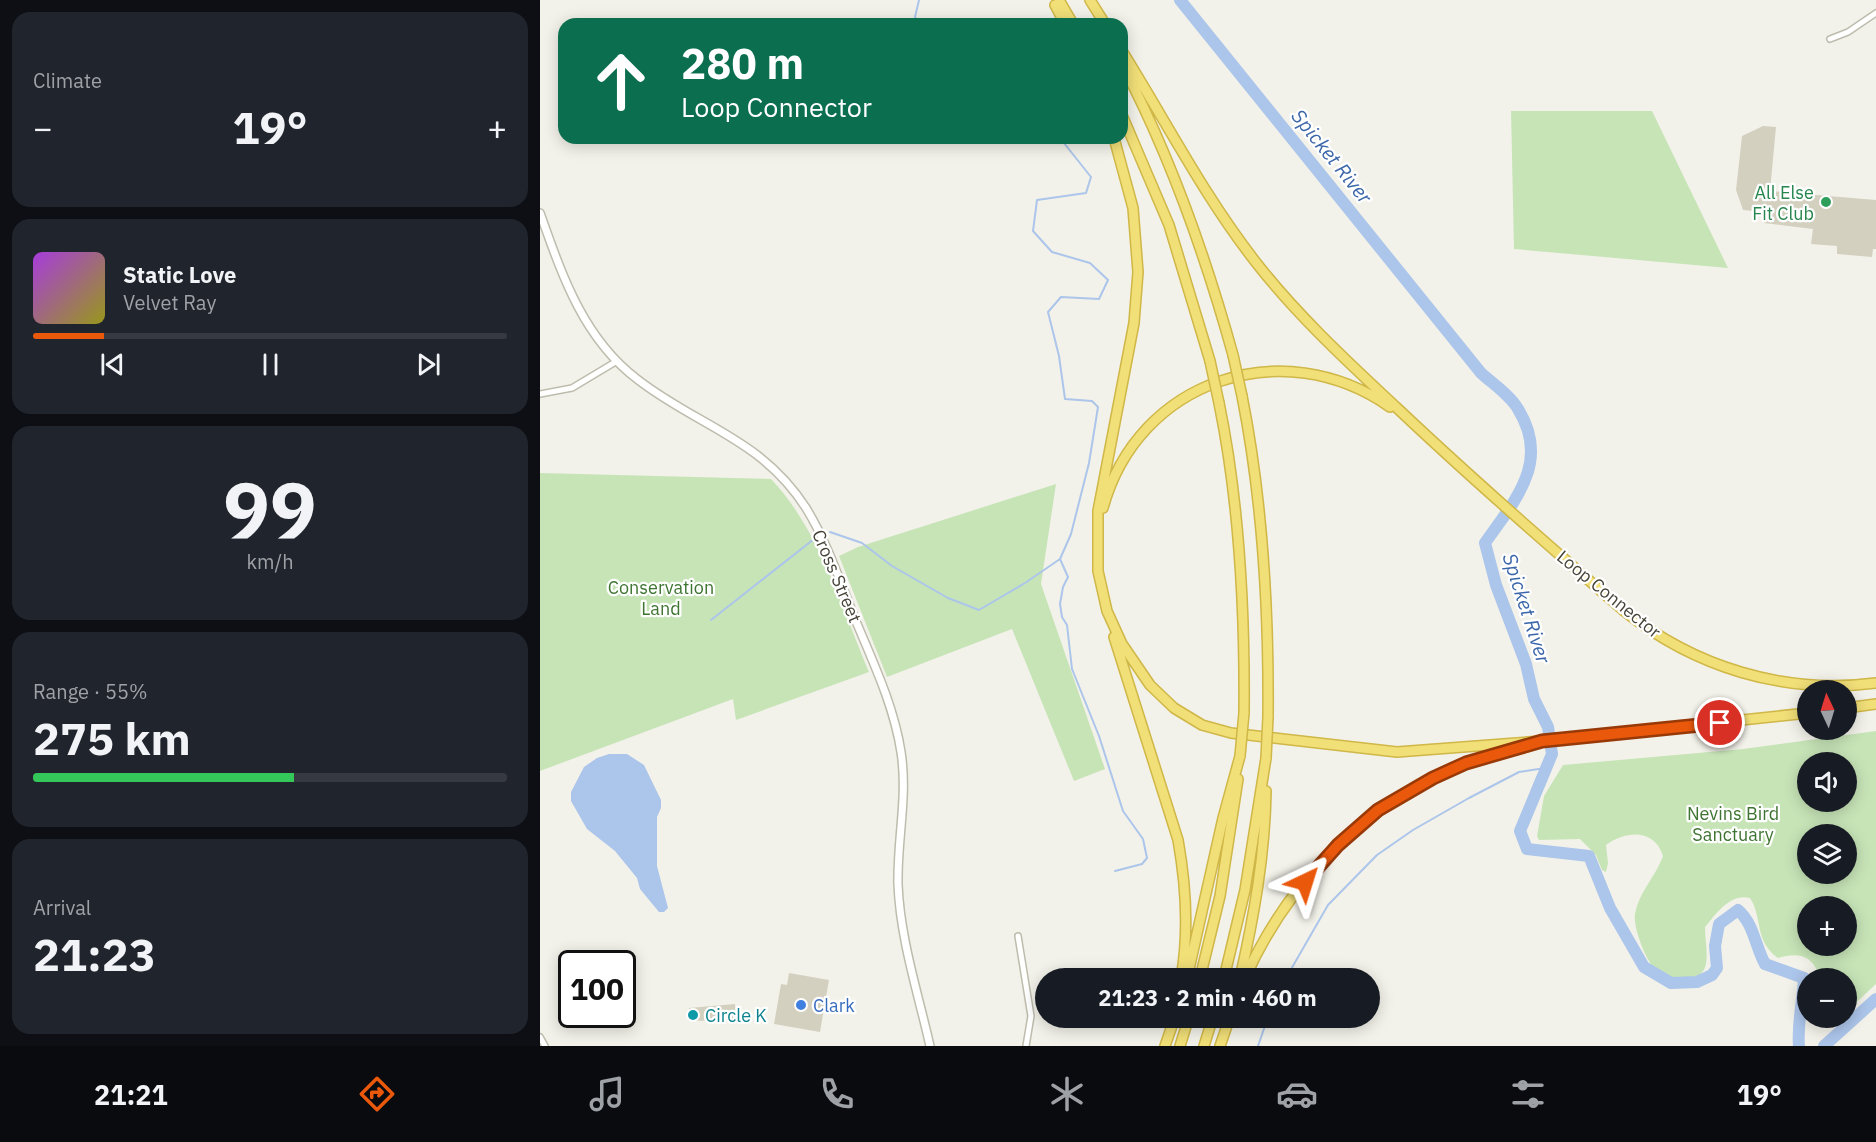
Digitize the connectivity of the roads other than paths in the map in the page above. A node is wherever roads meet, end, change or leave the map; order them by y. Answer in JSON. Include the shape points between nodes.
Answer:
{"nodes":[{"id":1,"x":1053,"y":0,"type":"edge"},
{"id":2,"x":1059,"y":0,"type":"edge"},
{"id":3,"x":1088,"y":0,"type":"edge"},
{"id":4,"x":1876,"y":13,"type":"edge"},
{"id":5,"x":1062,"y":18,"type":"edge"},
{"id":6,"x":1070,"y":18,"type":"edge"},
{"id":7,"x":1097,"y":18,"type":"edge"},
{"id":8,"x":1101,"y":18,"type":"edge"},
{"id":9,"x":1830,"y":39,"type":"dead end"},
{"id":10,"x":1128,"y":61,"type":"edge"},
{"id":11,"x":1128,"y":76,"type":"edge"},
{"id":12,"x":1128,"y":129,"type":"edge"},
{"id":13,"x":1116,"y":144,"type":"edge"},
{"id":14,"x":540,"y":213,"type":"edge"},
{"id":15,"x":617,"y":361,"type":"junction"},
{"id":16,"x":540,"y":394,"type":"edge"},
{"id":17,"x":1416,"y":426,"type":"junction"},
{"id":18,"x":1098,"y":536,"type":"junction"},
{"id":19,"x":1107,"y":611,"type":"junction"},
{"id":20,"x":1876,"y":683,"type":"edge"},
{"id":21,"x":1876,"y":704,"type":"edge"},
{"id":22,"x":1857,"y":707,"type":"edge"},
{"id":23,"x":1797,"y":714,"type":"edge"},
{"id":24,"x":1542,"y":741,"type":"junction"},
{"id":25,"x":1240,"y":756,"type":"junction"},
{"id":26,"x":1266,"y":758,"type":"junction"},
{"id":27,"x":1018,"y":936,"type":"dead end"},
{"id":28,"x":1182,"y":968,"type":"edge"},
{"id":29,"x":1189,"y":968,"type":"edge"},
{"id":30,"x":1202,"y":968,"type":"edge"},
{"id":31,"x":1226,"y":968,"type":"edge"},
{"id":32,"x":1242,"y":968,"type":"edge"},
{"id":33,"x":1250,"y":968,"type":"edge"},
{"id":34,"x":1171,"y":1028,"type":"edge"},
{"id":35,"x":1186,"y":1028,"type":"edge"},
{"id":36,"x":1210,"y":1028,"type":"edge"},
{"id":37,"x":1226,"y":1028,"type":"edge"},
{"id":38,"x":540,"y":1038,"type":"edge"},
{"id":39,"x":545,"y":1046,"type":"edge"},
{"id":40,"x":930,"y":1046,"type":"edge"},
{"id":41,"x":1026,"y":1046,"type":"edge"},
{"id":42,"x":1165,"y":1046,"type":"edge"},
{"id":43,"x":1180,"y":1046,"type":"edge"},
{"id":44,"x":1204,"y":1046,"type":"edge"},
{"id":45,"x":1220,"y":1046,"type":"edge"}],
"edges":[{"from":1,"to":5,"type":"highway"},
{"from":2,"to":6,"type":"highway"},
{"from":3,"to":7,"type":"highway"},
{"from":3,"to":8,"type":"highway"},
{"from":4,"to":9,"type":"street"},
{"from":10,"to":17,"type":"highway","via":[[1198,179],[1258,265],[1325,340]]},
{"from":11,"to":26,"type":"highway","bridge":true,"via":[[1179,185],[1211,279],[1242,396],[1265,566]]},
{"from":12,"to":25,"type":"highway","bridge":true,"via":[[1169,225],[1219,403],[1233,487],[1242,583],[1244,713]]},
{"from":13,"to":18,"type":"highway","via":[[1133,208],[1137,304],[1098,511]]},
{"from":14,"to":15,"type":"street","name":"Cross Street","via":[[574,301]]},
{"from":15,"to":16,"type":"street","via":[[572,388]]},
{"from":15,"to":40,"type":"street","name":"Cross Street","via":[[639,381],[727,433],[766,462],[800,500],[827,549],[884,689],[898,737],[904,792],[898,875],[900,903]]},
{"from":17,"to":18,"type":"highway","via":[[1367,393],[1319,376],[1268,371],[1222,380],[1174,405],[1138,438],[1111,486]]},
{"from":17,"to":20,"type":"highway","name":"Loop Connector","via":[[1637,621],[1690,653],[1725,668],[1775,681],[1825,686]]},
{"from":18,"to":19,"type":"highway","via":[[1098,571]]},
{"from":19,"to":24,"type":"highway","via":[[1125,650],[1158,694],[1183,715],[1213,729],[1397,752]]},
{"from":19,"to":28,"type":"highway","via":[[1178,840],[1185,922]]},
{"from":21,"to":22,"type":"highway"},
{"from":23,"to":24,"type":"highway"},
{"from":24,"to":33,"type":"highway","via":[[1449,770],[1378,810],[1338,845],[1295,894]]},
{"from":25,"to":29,"type":"highway"},
{"from":25,"to":30,"type":"highway","via":[[1227,857]]},
{"from":26,"to":31,"type":"highway","via":[[1245,890]]},
{"from":26,"to":32,"type":"highway","via":[[1266,823],[1253,923]]},
{"from":27,"to":41,"type":"street","via":[[1031,1016]]},
{"from":34,"to":42,"type":"highway"},
{"from":35,"to":43,"type":"highway"},
{"from":36,"to":44,"type":"highway"},
{"from":37,"to":45,"type":"highway"},
{"from":38,"to":39,"type":"street"}]}
